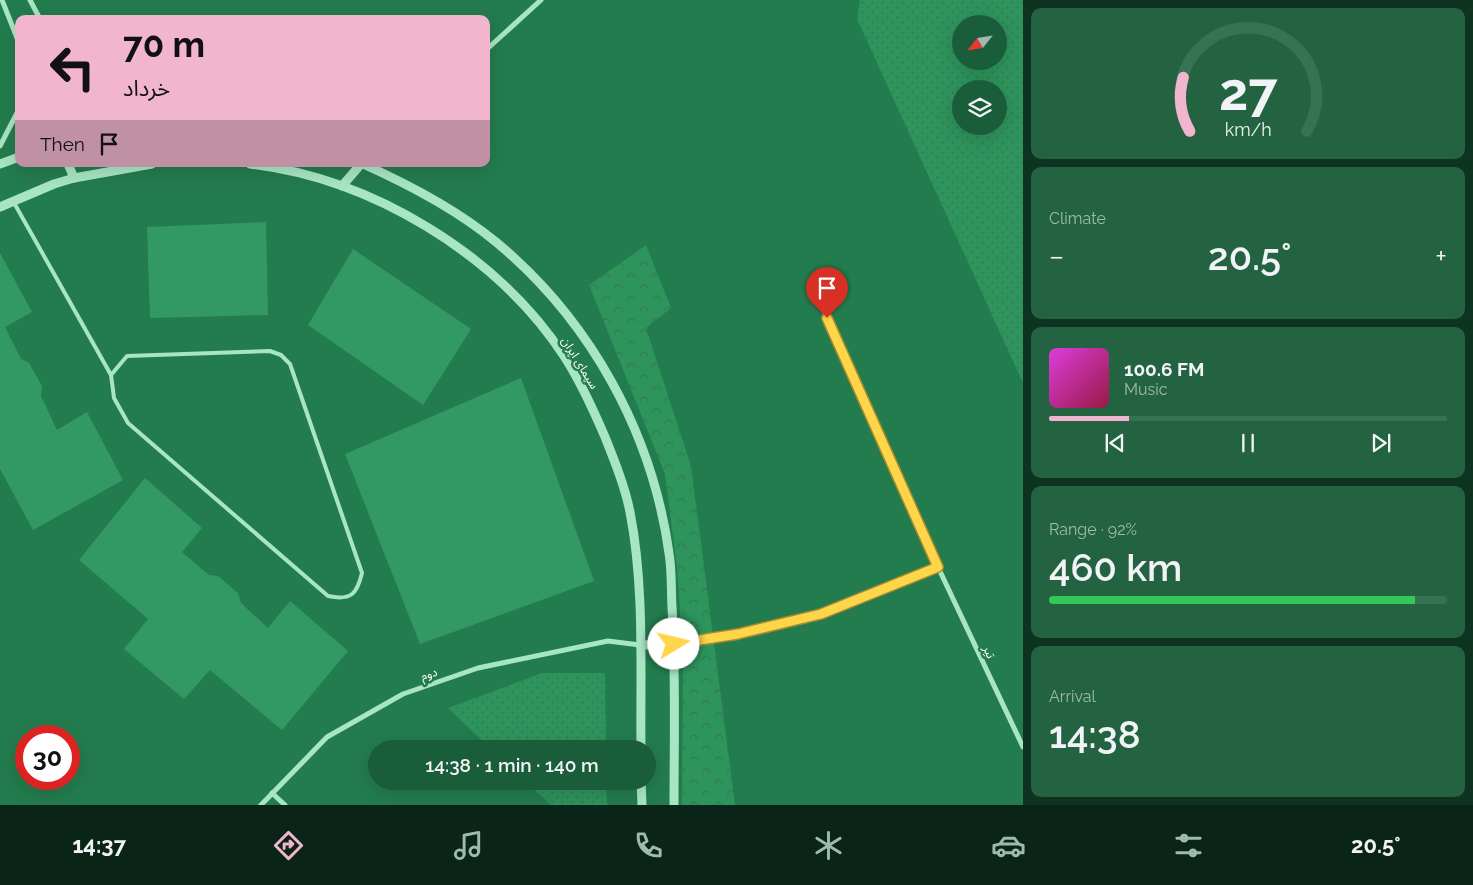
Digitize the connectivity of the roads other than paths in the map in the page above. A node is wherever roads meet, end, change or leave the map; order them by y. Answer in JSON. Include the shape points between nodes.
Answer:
{"nodes":[{"id":1,"x":2,"y":0,"type":"edge"},
{"id":2,"x":30,"y":0,"type":"edge"},
{"id":3,"x":541,"y":0,"type":"edge"},
{"id":4,"x":38,"y":15,"type":"edge"},
{"id":5,"x":15,"y":33,"type":"edge"},
{"id":6,"x":490,"y":46,"type":"edge"},
{"id":7,"x":15,"y":117,"type":"edge"},
{"id":8,"x":0,"y":146,"type":"edge"},
{"id":9,"x":15,"y":158,"type":"edge"},
{"id":10,"x":0,"y":164,"type":"edge"},
{"id":11,"x":69,"y":167,"type":"edge"},
{"id":12,"x":135,"y":167,"type":"edge"},
{"id":13,"x":273,"y":167,"type":"edge"},
{"id":14,"x":359,"y":167,"type":"edge"},
{"id":15,"x":369,"y":167,"type":"edge"},
{"id":16,"x":74,"y":178,"type":"junction"},
{"id":17,"x":342,"y":186,"type":"junction"},
{"id":18,"x":13,"y":201,"type":"junction"},
{"id":19,"x":0,"y":206,"type":"edge"},
{"id":20,"x":820,"y":300,"type":"dead end"},
{"id":21,"x":111,"y":375,"type":"junction"},
{"id":22,"x":938,"y":567,"type":"junction"},
{"id":23,"x":674,"y":644,"type":"junction"},
{"id":24,"x":640,"y":645,"type":"junction"},
{"id":25,"x":641,"y":740,"type":"edge"},
{"id":26,"x":1023,"y":746,"type":"edge"},
{"id":27,"x":641,"y":790,"type":"edge"},
{"id":28,"x":272,"y":793,"type":"junction"},
{"id":29,"x":261,"y":805,"type":"edge"},
{"id":30,"x":285,"y":805,"type":"edge"},
{"id":31,"x":642,"y":805,"type":"edge"},
{"id":32,"x":674,"y":805,"type":"edge"}],
"edges":[{"from":1,"to":5,"type":"street"},
{"from":2,"to":4,"type":"street"},
{"from":3,"to":6,"type":"street"},
{"from":7,"to":8,"type":"street"},
{"from":9,"to":10,"type":"street"},
{"from":11,"to":16,"type":"street"},
{"from":12,"to":16,"type":"street"},
{"from":13,"to":17,"type":"street","name":"سیمای ایران"},
{"from":14,"to":17,"type":"street"},
{"from":15,"to":23,"type":"street","name":"سیمای ایران","via":[[449,208],[496,242],[544,286],[597,354],[631,417],[654,486],[669,554]]},
{"from":16,"to":18,"type":"street"},
{"from":17,"to":24,"type":"street","name":"سیمای ایران","via":[[396,208],[469,256],[514,297],[563,355],[594,411],[617,466],[630,510],[637,557]]},
{"from":18,"to":19,"type":"street"},
{"from":18,"to":21,"type":"lane"},
{"from":20,"to":22,"type":"street","name":"تیر"},
{"from":21,"to":21,"type":"lane","via":[[114,398],[128,423],[321,590],[340,599],[359,588],[362,573],[290,364],[281,355],[270,351],[127,356]]},
{"from":22,"to":23,"type":"street","via":[[821,614],[738,634]]},
{"from":22,"to":26,"type":"street","name":"تیر"},
{"from":23,"to":24,"type":"street"},
{"from":23,"to":32,"type":"street","name":"سیمای ایران"},
{"from":24,"to":25,"type":"street","name":"سیمای ایران"},
{"from":24,"to":28,"type":"street","name":"دوم","via":[[608,641],[478,668],[403,694],[327,737]]},
{"from":27,"to":31,"type":"street"},
{"from":28,"to":29,"type":"street","name":"دوم"},
{"from":28,"to":30,"type":"street"}]}
